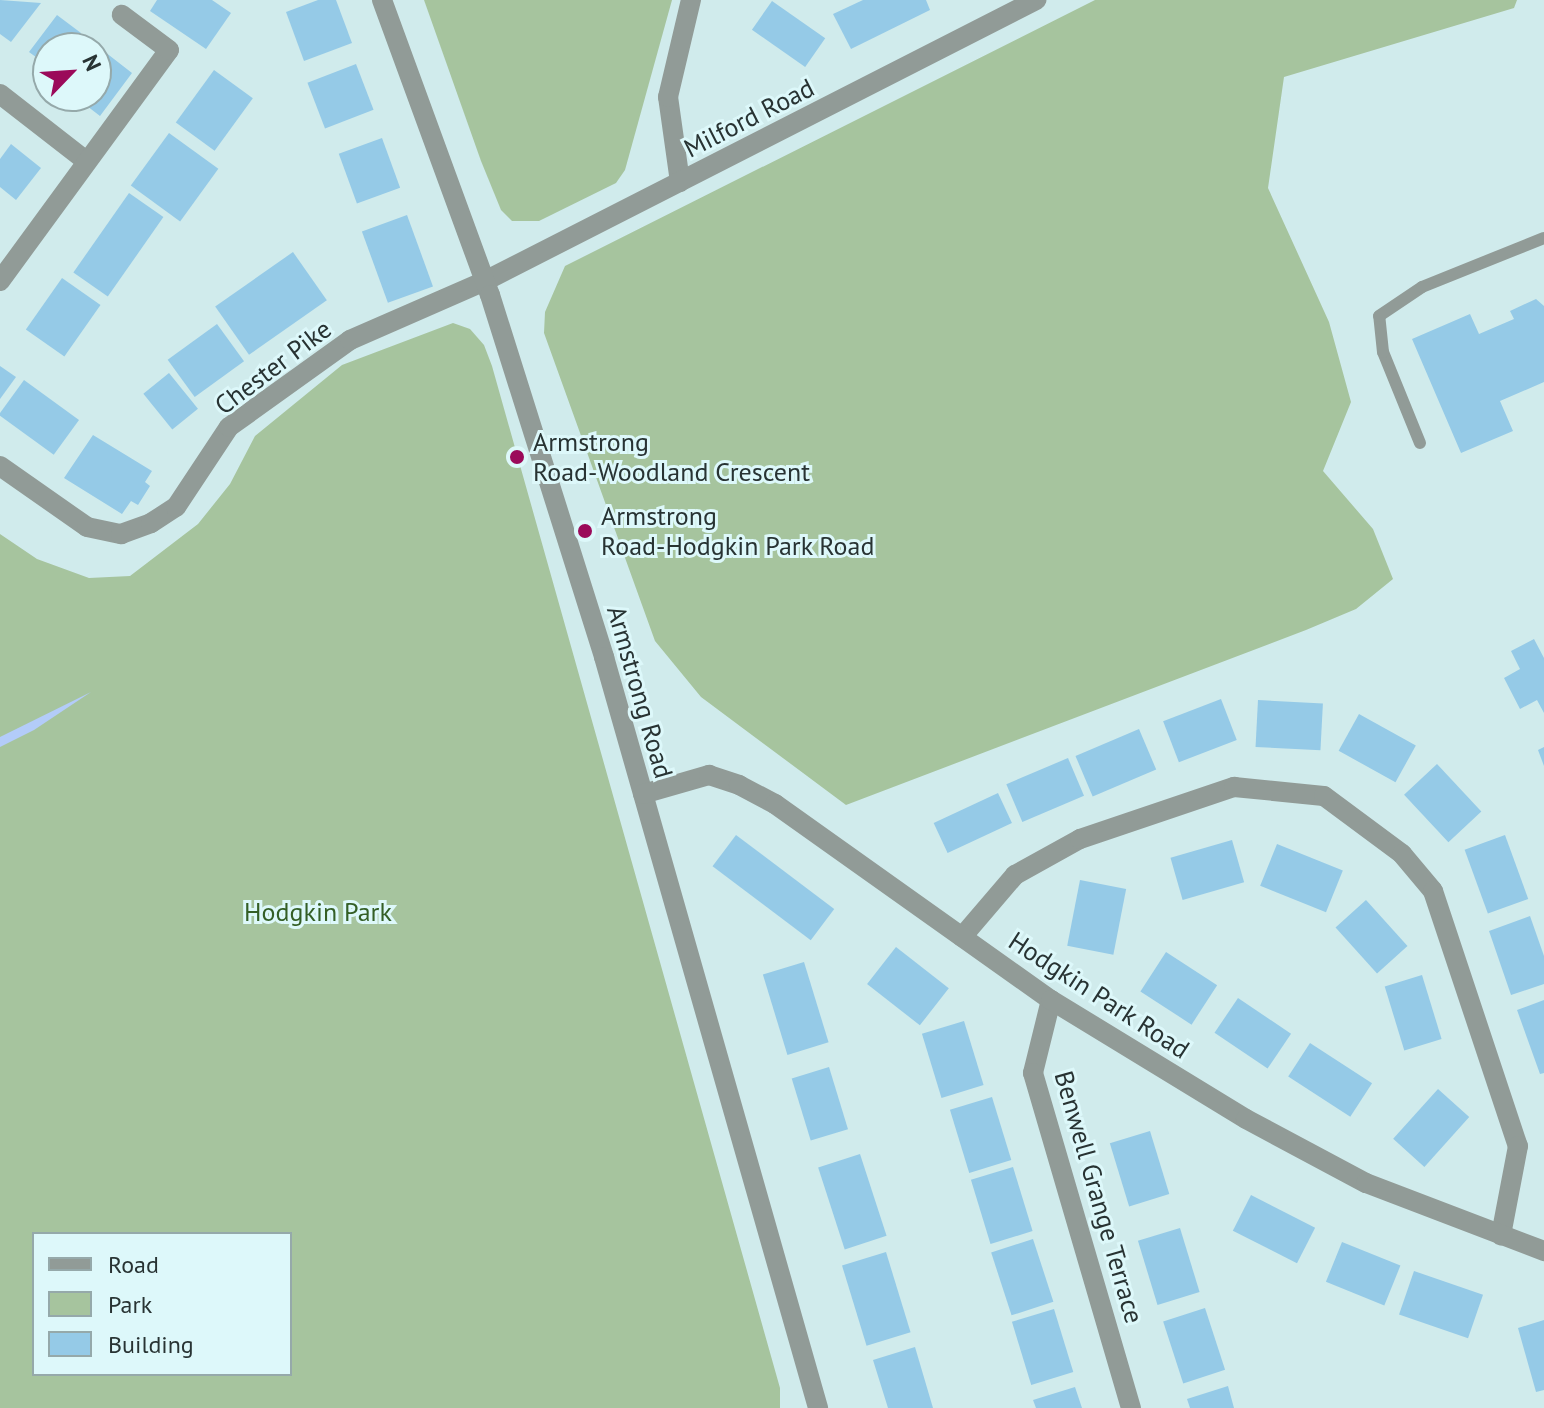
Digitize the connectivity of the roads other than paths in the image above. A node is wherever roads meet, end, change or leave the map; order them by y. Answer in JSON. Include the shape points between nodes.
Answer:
{"nodes":[{"id":1,"x":382,"y":0,"type":"edge"},
{"id":2,"x":691,"y":0,"type":"edge"},
{"id":3,"x":1036,"y":0,"type":"edge"},
{"id":4,"x":122,"y":15,"type":"dead end"},
{"id":5,"x":0,"y":94,"type":"edge"},
{"id":6,"x":86,"y":161,"type":"junction"},
{"id":7,"x":680,"y":182,"type":"junction"},
{"id":8,"x":1544,"y":238,"type":"edge"},
{"id":9,"x":0,"y":281,"type":"edge"},
{"id":10,"x":485,"y":281,"type":"junction"},
{"id":11,"x":1420,"y":443,"type":"dead end"},
{"id":12,"x":0,"y":466,"type":"edge"},
{"id":13,"x":643,"y":794,"type":"junction"},
{"id":14,"x":962,"y":937,"type":"junction"},
{"id":15,"x":1051,"y":1000,"type":"junction"},
{"id":16,"x":1501,"y":1235,"type":"junction"},
{"id":17,"x":1544,"y":1251,"type":"edge"},
{"id":18,"x":818,"y":1408,"type":"edge"},
{"id":19,"x":1131,"y":1408,"type":"edge"}],
"edges":[{"from":1,"to":10,"type":"street","name":"Armstrong Road"},
{"from":2,"to":7,"type":"street","via":[[668,97]]},
{"from":3,"to":7,"type":"street","name":"Milford Road"},
{"from":4,"to":6,"type":"street","via":[[169,50]]},
{"from":5,"to":6,"type":"street"},
{"from":6,"to":9,"type":"street"},
{"from":7,"to":10,"type":"street","name":"Milford Road"},
{"from":8,"to":11,"type":"lane","via":[[1422,287],[1379,316],[1383,352]]},
{"from":10,"to":12,"type":"street","name":"Chester Pike","via":[[350,340],[229,427],[176,507],[151,523],[121,534],[87,527]]},
{"from":10,"to":13,"type":"street","name":"Armstrong Road"},
{"from":13,"to":14,"type":"street","name":"Hodgkin Park Road","via":[[709,775],[739,785],[775,804]]},
{"from":13,"to":18,"type":"street","name":"Armstrong Road"},
{"from":14,"to":15,"type":"street","name":"Hodgkin Park Road"},
{"from":14,"to":16,"type":"street","via":[[1015,875],[1080,839],[1234,787],[1324,796],[1402,854],[1433,891],[1518,1146]]},
{"from":15,"to":16,"type":"street","name":"Hodgkin Park Road","via":[[1246,1119],[1353,1176]]},
{"from":15,"to":19,"type":"street","name":"Benwell Grange Terrace","via":[[1033,1073]]},
{"from":16,"to":17,"type":"street","name":"Hodgkin Park Road"}]}
